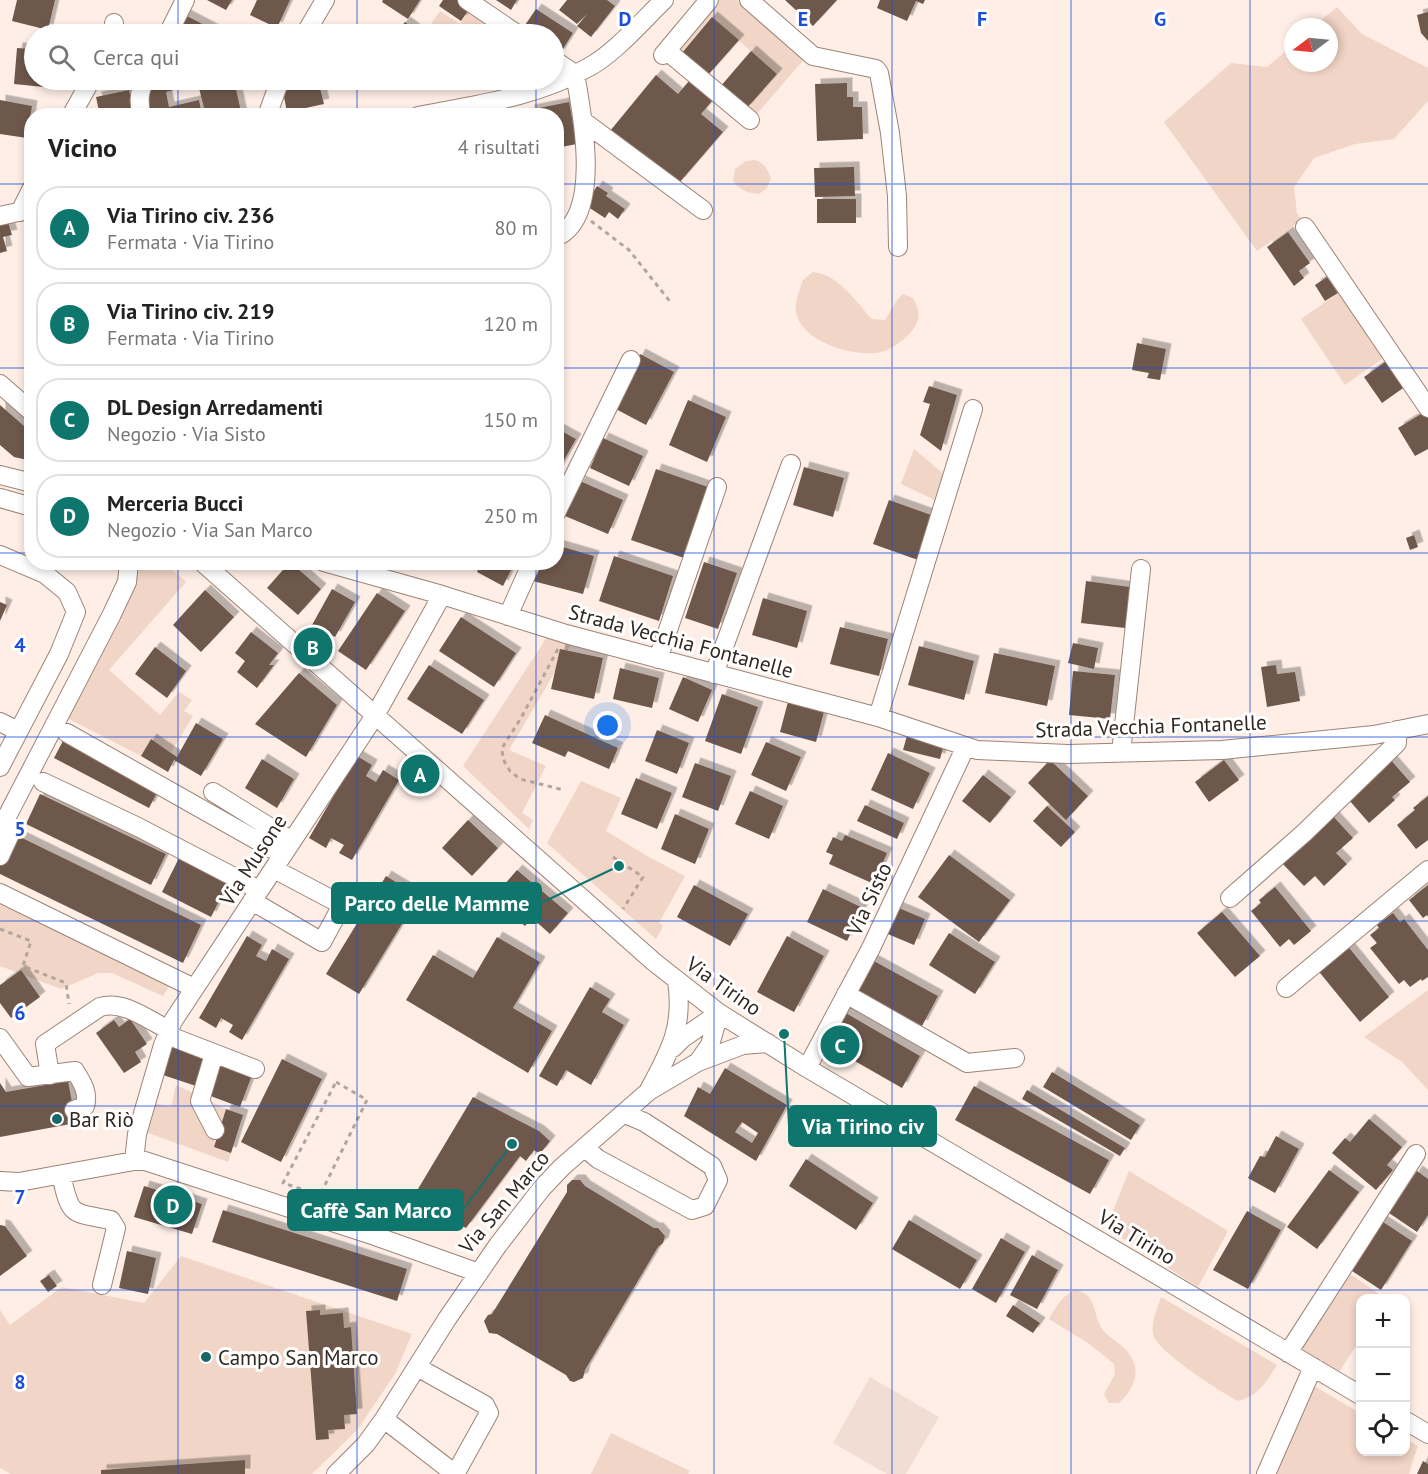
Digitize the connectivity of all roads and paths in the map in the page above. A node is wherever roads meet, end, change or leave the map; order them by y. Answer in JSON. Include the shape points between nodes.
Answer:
{"nodes":[{"id":1,"x":185,"y":0,"type":"edge"},
{"id":2,"x":325,"y":0,"type":"edge"},
{"id":3,"x":467,"y":0,"type":"edge"},
{"id":4,"x":664,"y":0,"type":"edge"},
{"id":5,"x":709,"y":0,"type":"edge"},
{"id":6,"x":749,"y":0,"type":"edge"},
{"id":7,"x":173,"y":24,"type":"edge"},
{"id":8,"x":311,"y":24,"type":"edge"},
{"id":9,"x":502,"y":24,"type":"edge"},
{"id":10,"x":564,"y":67,"type":"edge"},
{"id":11,"x":574,"y":74,"type":"junction"},
{"id":12,"x":564,"y":78,"type":"edge"},
{"id":13,"x":85,"y":90,"type":"edge"},
{"id":14,"x":141,"y":90,"type":"edge"},
{"id":15,"x":276,"y":90,"type":"edge"},
{"id":16,"x":535,"y":90,"type":"edge"},
{"id":17,"x":75,"y":108,"type":"edge"},
{"id":18,"x":140,"y":108,"type":"edge"},
{"id":19,"x":270,"y":108,"type":"edge"},
{"id":20,"x":457,"y":108,"type":"edge"},
{"id":21,"x":750,"y":120,"type":"dead end"},
{"id":22,"x":583,"y":121,"type":"junction"},
{"id":23,"x":24,"y":210,"type":"edge"},
{"id":24,"x":703,"y":210,"type":"dead end"},
{"id":25,"x":578,"y":211,"type":"junction"},
{"id":26,"x":0,"y":216,"type":"edge"},
{"id":27,"x":1305,"y":227,"type":"dead end"},
{"id":28,"x":564,"y":234,"type":"edge"},
{"id":29,"x":898,"y":247,"type":"dead end"},
{"id":30,"x":672,"y":304,"type":"dead end"},
{"id":31,"x":631,"y":360,"type":"dead end"},
{"id":32,"x":0,"y":384,"type":"edge"},
{"id":33,"x":24,"y":405,"type":"edge"},
{"id":34,"x":1428,"y":408,"type":"edge"},
{"id":35,"x":973,"y":409,"type":"dead end"},
{"id":36,"x":791,"y":464,"type":"dead end"},
{"id":37,"x":0,"y":475,"type":"edge"},
{"id":38,"x":24,"y":481,"type":"edge"},
{"id":39,"x":717,"y":487,"type":"dead end"},
{"id":40,"x":564,"y":497,"type":"edge"},
{"id":41,"x":0,"y":498,"type":"edge"},
{"id":42,"x":24,"y":505,"type":"edge"},
{"id":43,"x":0,"y":555,"type":"edge"},
{"id":44,"x":24,"y":565,"type":"edge"},
{"id":45,"x":1141,"y":569,"type":"dead end"},
{"id":46,"x":36,"y":570,"type":"edge"},
{"id":47,"x":128,"y":570,"type":"edge"},
{"id":48,"x":211,"y":570,"type":"edge"},
{"id":49,"x":373,"y":570,"type":"edge"},
{"id":50,"x":528,"y":570,"type":"edge"},
{"id":51,"x":442,"y":595,"type":"junction"},
{"id":52,"x":508,"y":616,"type":"junction"},
{"id":53,"x":566,"y":634,"type":"junction"},
{"id":54,"x":658,"y":659,"type":"junction"},
{"id":55,"x":714,"y":674,"type":"junction"},
{"id":56,"x":376,"y":714,"type":"junction"},
{"id":57,"x":878,"y":717,"type":"junction"},
{"id":58,"x":0,"y":722,"type":"edge"},
{"id":59,"x":1428,"y":724,"type":"edge"},
{"id":60,"x":1397,"y":730,"type":"junction"},
{"id":61,"x":18,"y":731,"type":"junction"},
{"id":62,"x":67,"y":733,"type":"dead end"},
{"id":63,"x":966,"y":746,"type":"junction"},
{"id":64,"x":4,"y":748,"type":"edge"},
{"id":65,"x":1121,"y":753,"type":"junction"},
{"id":66,"x":0,"y":766,"type":"edge"},
{"id":67,"x":43,"y":782,"type":"dead end"},
{"id":68,"x":564,"y":790,"type":"dead end"},
{"id":69,"x":213,"y":792,"type":"dead end"},
{"id":70,"x":5,"y":831,"type":"edge"},
{"id":71,"x":0,"y":855,"type":"edge"},
{"id":72,"x":283,"y":855,"type":"junction"},
{"id":73,"x":613,"y":857,"type":"dead end"},
{"id":74,"x":1428,"y":870,"type":"edge"},
{"id":75,"x":0,"y":893,"type":"edge"},
{"id":76,"x":256,"y":896,"type":"junction"},
{"id":77,"x":1230,"y":898,"type":"dead end"},
{"id":78,"x":623,"y":909,"type":"dead end"},
{"id":79,"x":0,"y":929,"type":"edge"},
{"id":80,"x":676,"y":981,"type":"junction"},
{"id":81,"x":194,"y":988,"type":"junction"},
{"id":82,"x":1286,"y":988,"type":"dead end"},
{"id":83,"x":845,"y":997,"type":"junction"},
{"id":84,"x":69,"y":1004,"type":"dead end"},
{"id":85,"x":719,"y":1013,"type":"junction"},
{"id":86,"x":168,"y":1033,"type":"junction"},
{"id":87,"x":0,"y":1038,"type":"edge"},
{"id":88,"x":768,"y":1043,"type":"junction"},
{"id":89,"x":670,"y":1052,"type":"junction"},
{"id":90,"x":214,"y":1054,"type":"junction"},
{"id":91,"x":1014,"y":1058,"type":"dead end"},
{"id":92,"x":698,"y":1062,"type":"junction"},
{"id":93,"x":807,"y":1068,"type":"junction"},
{"id":94,"x":255,"y":1069,"type":"dead end"},
{"id":95,"x":50,"y":1075,"type":"junction"},
{"id":96,"x":963,"y":1075,"type":"dead end"},
{"id":97,"x":649,"y":1091,"type":"junction"},
{"id":98,"x":74,"y":1110,"type":"dead end"},
{"id":99,"x":625,"y":1114,"type":"junction"},
{"id":100,"x":215,"y":1130,"type":"dead end"},
{"id":101,"x":585,"y":1148,"type":"junction"},
{"id":102,"x":1416,"y":1154,"type":"dead end"},
{"id":103,"x":134,"y":1161,"type":"junction"},
{"id":104,"x":61,"y":1175,"type":"junction"},
{"id":105,"x":0,"y":1181,"type":"edge"},
{"id":106,"x":283,"y":1183,"type":"joint"},
{"id":107,"x":479,"y":1273,"type":"junction"},
{"id":108,"x":102,"y":1285,"type":"dead end"},
{"id":109,"x":1288,"y":1353,"type":"junction"},
{"id":110,"x":417,"y":1367,"type":"junction"},
{"id":111,"x":1313,"y":1367,"type":"junction"},
{"id":112,"x":1356,"y":1393,"type":"edge"},
{"id":113,"x":384,"y":1419,"type":"junction"},
{"id":114,"x":1410,"y":1423,"type":"edge"},
{"id":115,"x":1428,"y":1434,"type":"edge"},
{"id":116,"x":336,"y":1474,"type":"edge"},
{"id":117,"x":1266,"y":1474,"type":"edge"}],
"edges":[{"from":1,"to":7,"type":"street"},
{"from":2,"to":8,"type":"street"},
{"from":3,"to":9,"type":"street"},
{"from":4,"to":11,"type":"street","via":[[604,56]]},
{"from":5,"to":21,"type":"street","via":[[665,53]]},
{"from":6,"to":29,"type":"street","via":[[813,57],[876,69],[879,73],[897,196]]},
{"from":10,"to":11,"type":"street"},
{"from":11,"to":12,"type":"street"},
{"from":11,"to":22,"type":"street"},
{"from":13,"to":17,"type":"street"},
{"from":14,"to":18,"type":"street"},
{"from":15,"to":19,"type":"street"},
{"from":16,"to":20,"type":"street"},
{"from":22,"to":24,"type":"street"},
{"from":22,"to":25,"type":"street","via":[[587,162]]},
{"from":23,"to":26,"type":"street"},
{"from":25,"to":28,"type":"street","via":[[574,224]]},
{"from":25,"to":30,"type":"path","via":[[629,250]]},
{"from":27,"to":34,"type":"street"},
{"from":31,"to":40,"type":"street"},
{"from":32,"to":33,"type":"street"},
{"from":35,"to":57,"type":"street"},
{"from":36,"to":55,"type":"street"},
{"from":37,"to":38,"type":"street"},
{"from":39,"to":54,"type":"street"},
{"from":41,"to":42,"type":"street"},
{"from":43,"to":44,"type":"street"},
{"from":45,"to":65,"type":"street"},
{"from":46,"to":61,"type":"street","via":[[67,592],[76,612],[59,654]]},
{"from":47,"to":70,"type":"street","via":[[127,582],[112,614]]},
{"from":48,"to":56,"type":"street","name":"Via Tirino"},
{"from":49,"to":51,"type":"street","name":"Strada Vecchia Fontanelle"},
{"from":50,"to":52,"type":"street"},
{"from":51,"to":52,"type":"street","name":"Strada Vecchia Fontanelle"},
{"from":51,"to":56,"type":"street","name":"Via Musone"},
{"from":52,"to":53,"type":"street","name":"Strada Vecchia Fontanelle"},
{"from":53,"to":54,"type":"street","name":"Strada Vecchia Fontanelle"},
{"from":53,"to":68,"type":"path","via":[[502,748],[503,759],[520,779]]},
{"from":54,"to":55,"type":"street","name":"Strada Vecchia Fontanelle"},
{"from":55,"to":57,"type":"street","name":"Strada Vecchia Fontanelle"},
{"from":56,"to":72,"type":"street","name":"Via Musone"},
{"from":56,"to":80,"type":"street","name":"Via Tirino"},
{"from":57,"to":63,"type":"street","name":"Strada Vecchia Fontanelle"},
{"from":58,"to":61,"type":"street"},
{"from":59,"to":60,"type":"street","name":"Strada Vecchia Fontanelle"},
{"from":60,"to":65,"type":"street","name":"Strada Vecchia Fontanelle","via":[[1222,750]]},
{"from":60,"to":77,"type":"street","via":[[1397,743]]},
{"from":61,"to":64,"type":"street"},
{"from":62,"to":72,"type":"street"},
{"from":63,"to":65,"type":"street","name":"Strada Vecchia Fontanelle","via":[[977,750]]},
{"from":63,"to":83,"type":"street","name":"Via Sisto"},
{"from":64,"to":66,"type":"street"},
{"from":67,"to":76,"type":"street","via":[[138,827]]},
{"from":69,"to":72,"type":"street"},
{"from":70,"to":71,"type":"street"},
{"from":72,"to":76,"type":"street","name":"Via Musone"},
{"from":72,"to":76,"type":"street","via":[[342,905],[322,942]]},
{"from":73,"to":78,"type":"path","via":[[643,878]]},
{"from":74,"to":82,"type":"street"},
{"from":75,"to":81,"type":"street"},
{"from":76,"to":81,"type":"street","name":"Via Musone"},
{"from":79,"to":84,"type":"path","via":[[31,942],[23,966],[66,983]]},
{"from":80,"to":85,"type":"street","name":"Via Tirino"},
{"from":80,"to":89,"type":"street","name":"Via San Marco","via":[[679,1017]]},
{"from":81,"to":86,"type":"street","name":"Via Musone"},
{"from":83,"to":91,"type":"street","via":[[967,1063]]},
{"from":83,"to":93,"type":"street","name":"Via Sisto"},
{"from":83,"to":96,"type":"street"},
{"from":85,"to":88,"type":"street","name":"Via Tirino"},
{"from":85,"to":89,"type":"street","name":"Via San Marco"},
{"from":85,"to":92,"type":"street","via":[[710,1045]]},
{"from":86,"to":90,"type":"street"},
{"from":86,"to":95,"type":"street","via":[[120,1005],[100,1007],[45,1044]]},
{"from":86,"to":103,"type":"street","name":"Via Musone","via":[[137,1134]]},
{"from":87,"to":95,"type":"street","via":[[28,1077]]},
{"from":88,"to":92,"type":"street","name":"Via San Marco","via":[[743,1045]]},
{"from":88,"to":93,"type":"street","name":"Via Tirino"},
{"from":89,"to":97,"type":"street","name":"Via San Marco"},
{"from":90,"to":94,"type":"street"},
{"from":90,"to":100,"type":"street","via":[[200,1101]]},
{"from":92,"to":97,"type":"street","name":"Via San Marco"},
{"from":93,"to":109,"type":"street","name":"Via Tirino"},
{"from":95,"to":98,"type":"street","via":[[75,1071],[87,1100],[85,1106]]},
{"from":97,"to":99,"type":"street","name":"Via San Marco"},
{"from":99,"to":101,"type":"street","name":"Via San Marco"},
{"from":99,"to":101,"type":"street","via":[[712,1166],[718,1180],[705,1206],[692,1210]]},
{"from":101,"to":107,"type":"street","name":"Via San Marco","via":[[542,1188]]},
{"from":102,"to":109,"type":"street"},
{"from":103,"to":104,"type":"street"},
{"from":103,"to":107,"type":"street","name":"Via San Marco","via":[[164,1166]]},
{"from":104,"to":105,"type":"street"},
{"from":104,"to":108,"type":"street","via":[[69,1205],[77,1214],[111,1220],[116,1228]]},
{"from":106,"to":106,"type":"path","via":[[336,1082],[367,1100],[320,1195]]},
{"from":107,"to":110,"type":"street"},
{"from":109,"to":111,"type":"street","name":"Via Tirino"},
{"from":110,"to":113,"type":"street"},
{"from":110,"to":113,"type":"street","via":[[485,1405],[489,1413],[458,1469],[450,1470]]},
{"from":111,"to":112,"type":"street","name":"Via Tirino"},
{"from":111,"to":117,"type":"street"},
{"from":113,"to":116,"type":"street"},
{"from":114,"to":115,"type":"street"}]}
